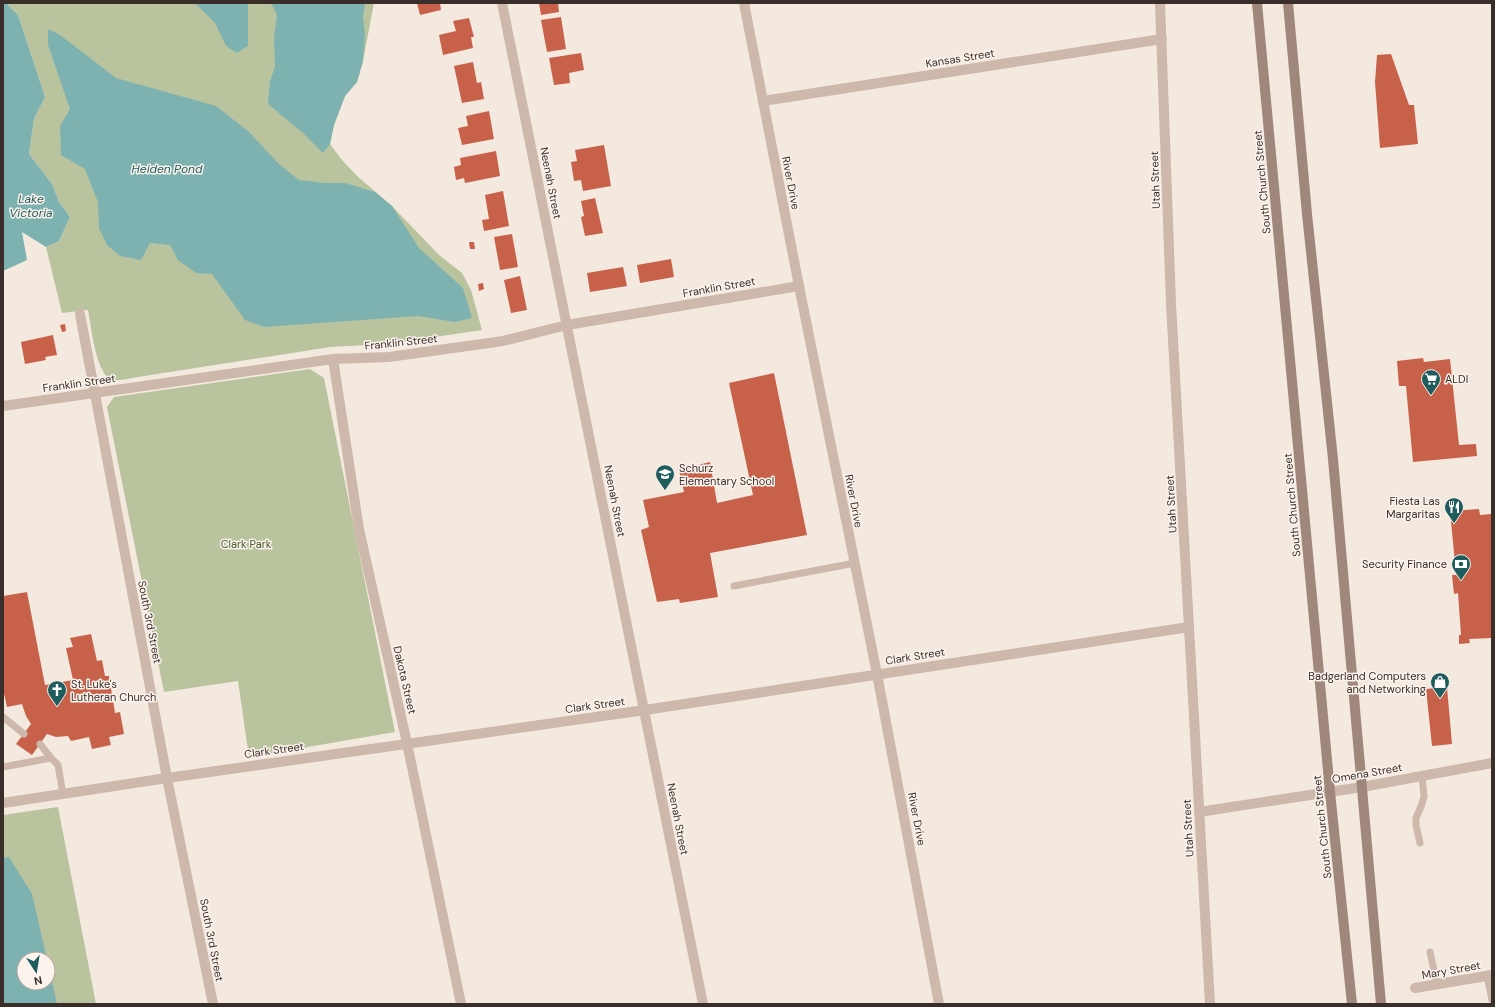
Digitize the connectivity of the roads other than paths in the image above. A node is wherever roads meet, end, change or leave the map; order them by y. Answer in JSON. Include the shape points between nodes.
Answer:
{"nodes":[{"id":1,"x":502,"y":3,"type":"edge"},
{"id":2,"x":744,"y":3,"type":"edge"},
{"id":3,"x":1160,"y":3,"type":"edge"},
{"id":4,"x":1257,"y":3,"type":"edge"},
{"id":5,"x":1288,"y":3,"type":"edge"},
{"id":6,"x":1162,"y":39,"type":"junction"},
{"id":7,"x":763,"y":101,"type":"junction"},
{"id":8,"x":799,"y":286,"type":"junction"},
{"id":9,"x":80,"y":314,"type":"dead end"},
{"id":10,"x":567,"y":325,"type":"junction"},
{"id":11,"x":333,"y":359,"type":"junction"},
{"id":12,"x":94,"y":392,"type":"junction"},
{"id":13,"x":3,"y":406,"type":"edge"},
{"id":14,"x":855,"y":563,"type":"junction"},
{"id":15,"x":734,"y":586,"type":"dead end"},
{"id":16,"x":1189,"y":627,"type":"junction"},
{"id":17,"x":877,"y":674,"type":"junction"},
{"id":18,"x":645,"y":710,"type":"junction"},
{"id":19,"x":3,"y":717,"type":"edge"},
{"id":20,"x":24,"y":734,"type":"dead end"},
{"id":21,"x":407,"y":743,"type":"junction"},
{"id":22,"x":40,"y":744,"type":"dead end"},
{"id":23,"x":51,"y":758,"type":"junction"},
{"id":24,"x":1492,"y":764,"type":"edge"},
{"id":25,"x":3,"y":767,"type":"edge"},
{"id":26,"x":1422,"y":776,"type":"junction"},
{"id":27,"x":167,"y":778,"type":"junction"},
{"id":28,"x":1362,"y":787,"type":"junction"},
{"id":29,"x":1330,"y":792,"type":"junction"},
{"id":30,"x":63,"y":794,"type":"junction"},
{"id":31,"x":3,"y":803,"type":"edge"},
{"id":32,"x":1199,"y":812,"type":"junction"},
{"id":33,"x":1420,"y":843,"type":"dead end"},
{"id":34,"x":1430,"y":952,"type":"dead end"},
{"id":35,"x":1490,"y":975,"type":"edge"},
{"id":36,"x":1437,"y":984,"type":"junction"},
{"id":37,"x":1414,"y":988,"type":"dead end"},
{"id":38,"x":1491,"y":990,"type":"edge"},
{"id":39,"x":1492,"y":1000,"type":"edge"},
{"id":40,"x":213,"y":1004,"type":"edge"},
{"id":41,"x":460,"y":1004,"type":"edge"},
{"id":42,"x":703,"y":1004,"type":"edge"},
{"id":43,"x":939,"y":1004,"type":"edge"},
{"id":44,"x":1210,"y":1004,"type":"edge"},
{"id":45,"x":1352,"y":1004,"type":"edge"},
{"id":46,"x":1381,"y":1004,"type":"edge"}],
"edges":[{"from":1,"to":10,"type":"street","name":"Neenah Street"},
{"from":2,"to":7,"type":"street","name":"River Drive"},
{"from":3,"to":6,"type":"street","name":"Utah Street"},
{"from":4,"to":29,"type":"main road","name":"South Church Street"},
{"from":5,"to":28,"type":"main road"},
{"from":6,"to":7,"type":"street","name":"Kansas Street"},
{"from":6,"to":16,"type":"street","name":"Utah Street","via":[[1171,304]]},
{"from":7,"to":8,"type":"street","name":"River Drive"},
{"from":8,"to":10,"type":"street","name":"Franklin Street"},
{"from":8,"to":14,"type":"street","name":"River Drive"},
{"from":9,"to":12,"type":"street","name":"South 3rd Street"},
{"from":10,"to":11,"type":"street","name":"Franklin Street","via":[[503,341],[389,357]]},
{"from":10,"to":18,"type":"street","name":"Neenah Street"},
{"from":11,"to":12,"type":"street","name":"Franklin Street"},
{"from":11,"to":21,"type":"street","name":"Dakota Street","via":[[359,529]]},
{"from":12,"to":13,"type":"street","name":"Franklin Street"},
{"from":12,"to":27,"type":"street","name":"South 3rd Street"},
{"from":14,"to":15,"type":"lane"},
{"from":14,"to":17,"type":"street","name":"River Drive"},
{"from":16,"to":17,"type":"street","name":"Clark Street"},
{"from":16,"to":32,"type":"street","name":"Utah Street"},
{"from":17,"to":18,"type":"street","name":"Clark Street"},
{"from":17,"to":43,"type":"street","name":"River Drive"},
{"from":18,"to":21,"type":"street","name":"Clark Street"},
{"from":18,"to":42,"type":"street","name":"Neenah Street"},
{"from":19,"to":20,"type":"lane"},
{"from":21,"to":27,"type":"street","name":"Clark Street"},
{"from":21,"to":41,"type":"street","name":"Dakota Street"},
{"from":22,"to":23,"type":"lane"},
{"from":23,"to":25,"type":"lane"},
{"from":23,"to":30,"type":"lane","via":[[58,765]]},
{"from":24,"to":26,"type":"street","name":"Omena Street"},
{"from":26,"to":28,"type":"street","name":"Omena Street"},
{"from":26,"to":33,"type":"lane","via":[[1424,796],[1416,818]]},
{"from":27,"to":30,"type":"street","name":"Clark Street"},
{"from":27,"to":40,"type":"street","name":"South 3rd Street"},
{"from":28,"to":29,"type":"street","name":"Omena Street"},
{"from":28,"to":46,"type":"main road"},
{"from":29,"to":32,"type":"street","name":"Omena Street"},
{"from":29,"to":45,"type":"main road","name":"South Church Street"},
{"from":30,"to":31,"type":"street","name":"Clark Street"},
{"from":32,"to":44,"type":"street","name":"Utah Street"},
{"from":34,"to":36,"type":"lane"},
{"from":35,"to":36,"type":"street","name":"Mary Street"},
{"from":35,"to":38,"type":"lane"},
{"from":36,"to":37,"type":"street","name":"Mary Street"},
{"from":38,"to":39,"type":"lane"}]}
